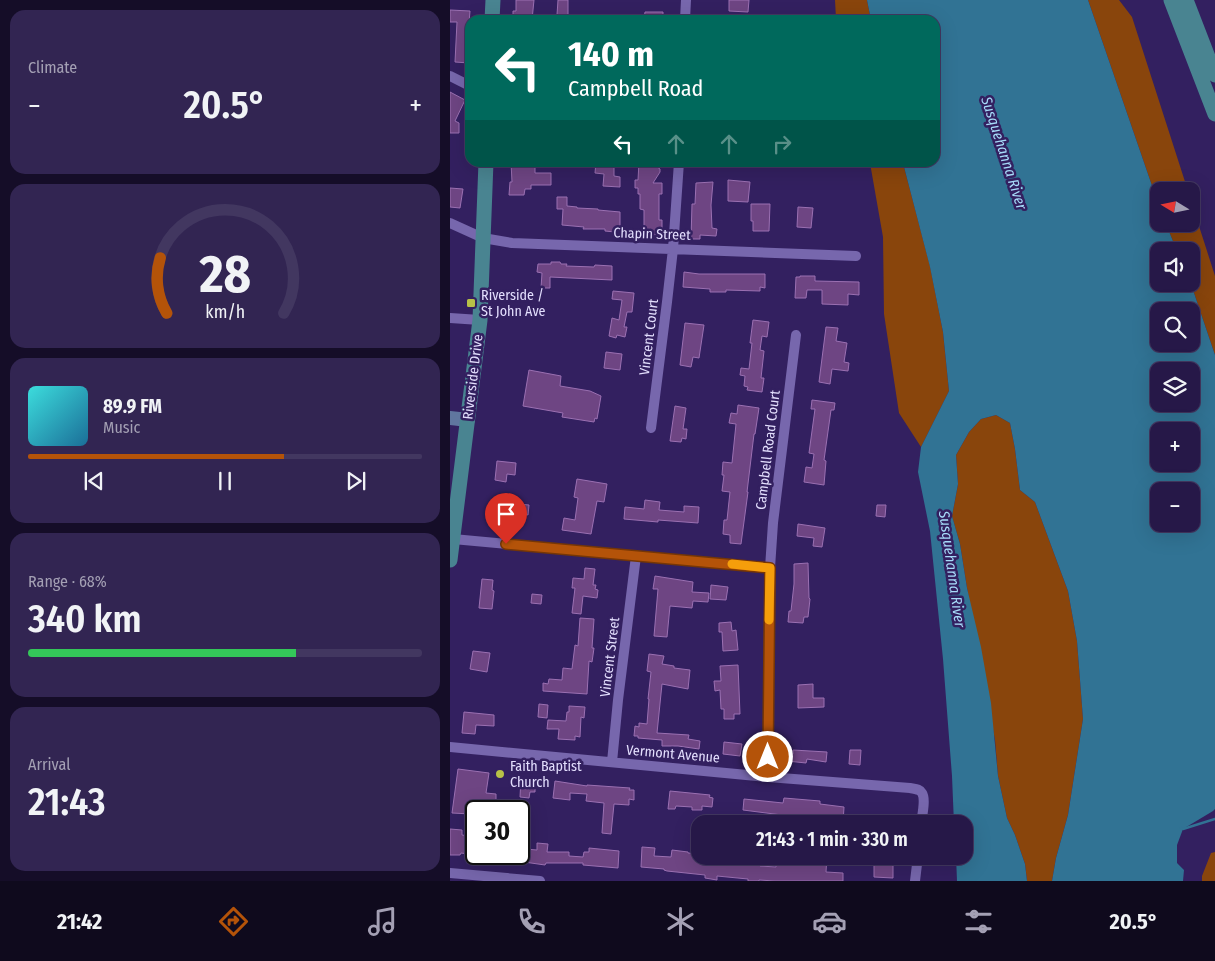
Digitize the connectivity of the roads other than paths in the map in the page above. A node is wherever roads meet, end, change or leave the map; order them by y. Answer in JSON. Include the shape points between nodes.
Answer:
{"nodes":[{"id":1,"x":493,"y":0,"type":"edge"},
{"id":2,"x":686,"y":0,"type":"edge"},
{"id":3,"x":1172,"y":0,"type":"edge"},
{"id":4,"x":1186,"y":0,"type":"edge"},
{"id":5,"x":492,"y":15,"type":"edge"},
{"id":6,"x":685,"y":15,"type":"edge"},
{"id":7,"x":1215,"y":75,"type":"edge"},
{"id":8,"x":450,"y":76,"type":"edge"},
{"id":9,"x":465,"y":84,"type":"edge"},
{"id":10,"x":1215,"y":114,"type":"edge"},
{"id":11,"x":486,"y":167,"type":"edge"},
{"id":12,"x":679,"y":167,"type":"edge"},
{"id":13,"x":450,"y":223,"type":"edge"},
{"id":14,"x":483,"y":238,"type":"junction"},
{"id":15,"x":673,"y":249,"type":"junction"},
{"id":16,"x":856,"y":256,"type":"dead end"},
{"id":17,"x":450,"y":318,"type":"edge"},
{"id":18,"x":480,"y":320,"type":"junction"},
{"id":19,"x":796,"y":335,"type":"dead end"},
{"id":20,"x":450,"y":418,"type":"edge"},
{"id":21,"x":468,"y":420,"type":"junction"},
{"id":22,"x":651,"y":428,"type":"dead end"},
{"id":23,"x":453,"y":539,"type":"junction"},
{"id":24,"x":636,"y":556,"type":"junction"},
{"id":25,"x":450,"y":560,"type":"edge"},
{"id":26,"x":770,"y":568,"type":"junction"},
{"id":27,"x":450,"y":747,"type":"edge"},
{"id":28,"x":612,"y":762,"type":"junction"},
{"id":29,"x":768,"y":777,"type":"junction"},
{"id":30,"x":922,"y":815,"type":"edge"},
{"id":31,"x":917,"y":865,"type":"edge"},
{"id":32,"x":450,"y":873,"type":"edge"},
{"id":33,"x":540,"y":881,"type":"edge"},
{"id":34,"x":915,"y":881,"type":"edge"}],
"edges":[{"from":1,"to":5,"type":"main road"},
{"from":2,"to":6,"type":"street"},
{"from":3,"to":10,"type":"main road"},
{"from":4,"to":7,"type":"main road"},
{"from":8,"to":9,"type":"street"},
{"from":11,"to":14,"type":"main road","name":"Riverside Drive"},
{"from":12,"to":15,"type":"street"},
{"from":13,"to":14,"type":"street","name":"Chapin Street"},
{"from":14,"to":15,"type":"street","name":"Chapin Street","via":[[512,243]]},
{"from":14,"to":18,"type":"main road","name":"Riverside Drive"},
{"from":15,"to":16,"type":"street","name":"Chapin Street"},
{"from":15,"to":22,"type":"street","name":"Vincent Court"},
{"from":17,"to":18,"type":"street"},
{"from":18,"to":21,"type":"main road","name":"Riverside Drive"},
{"from":19,"to":26,"type":"street","name":"Campbell Road Court"},
{"from":20,"to":21,"type":"street"},
{"from":21,"to":23,"type":"main road","name":"Riverside Drive"},
{"from":23,"to":24,"type":"street"},
{"from":23,"to":25,"type":"main road","name":"Riverside Drive"},
{"from":24,"to":26,"type":"street"},
{"from":24,"to":28,"type":"street","name":"Vincent Street"},
{"from":26,"to":29,"type":"street","name":"Campbell Road Court"},
{"from":27,"to":28,"type":"street","name":"Vermont Avenue"},
{"from":28,"to":29,"type":"street","name":"Vermont Avenue"},
{"from":29,"to":30,"type":"street","name":"Vermont Avenue","via":[[918,789],[924,799]]},
{"from":31,"to":34,"type":"street"},
{"from":32,"to":33,"type":"street"}]}
